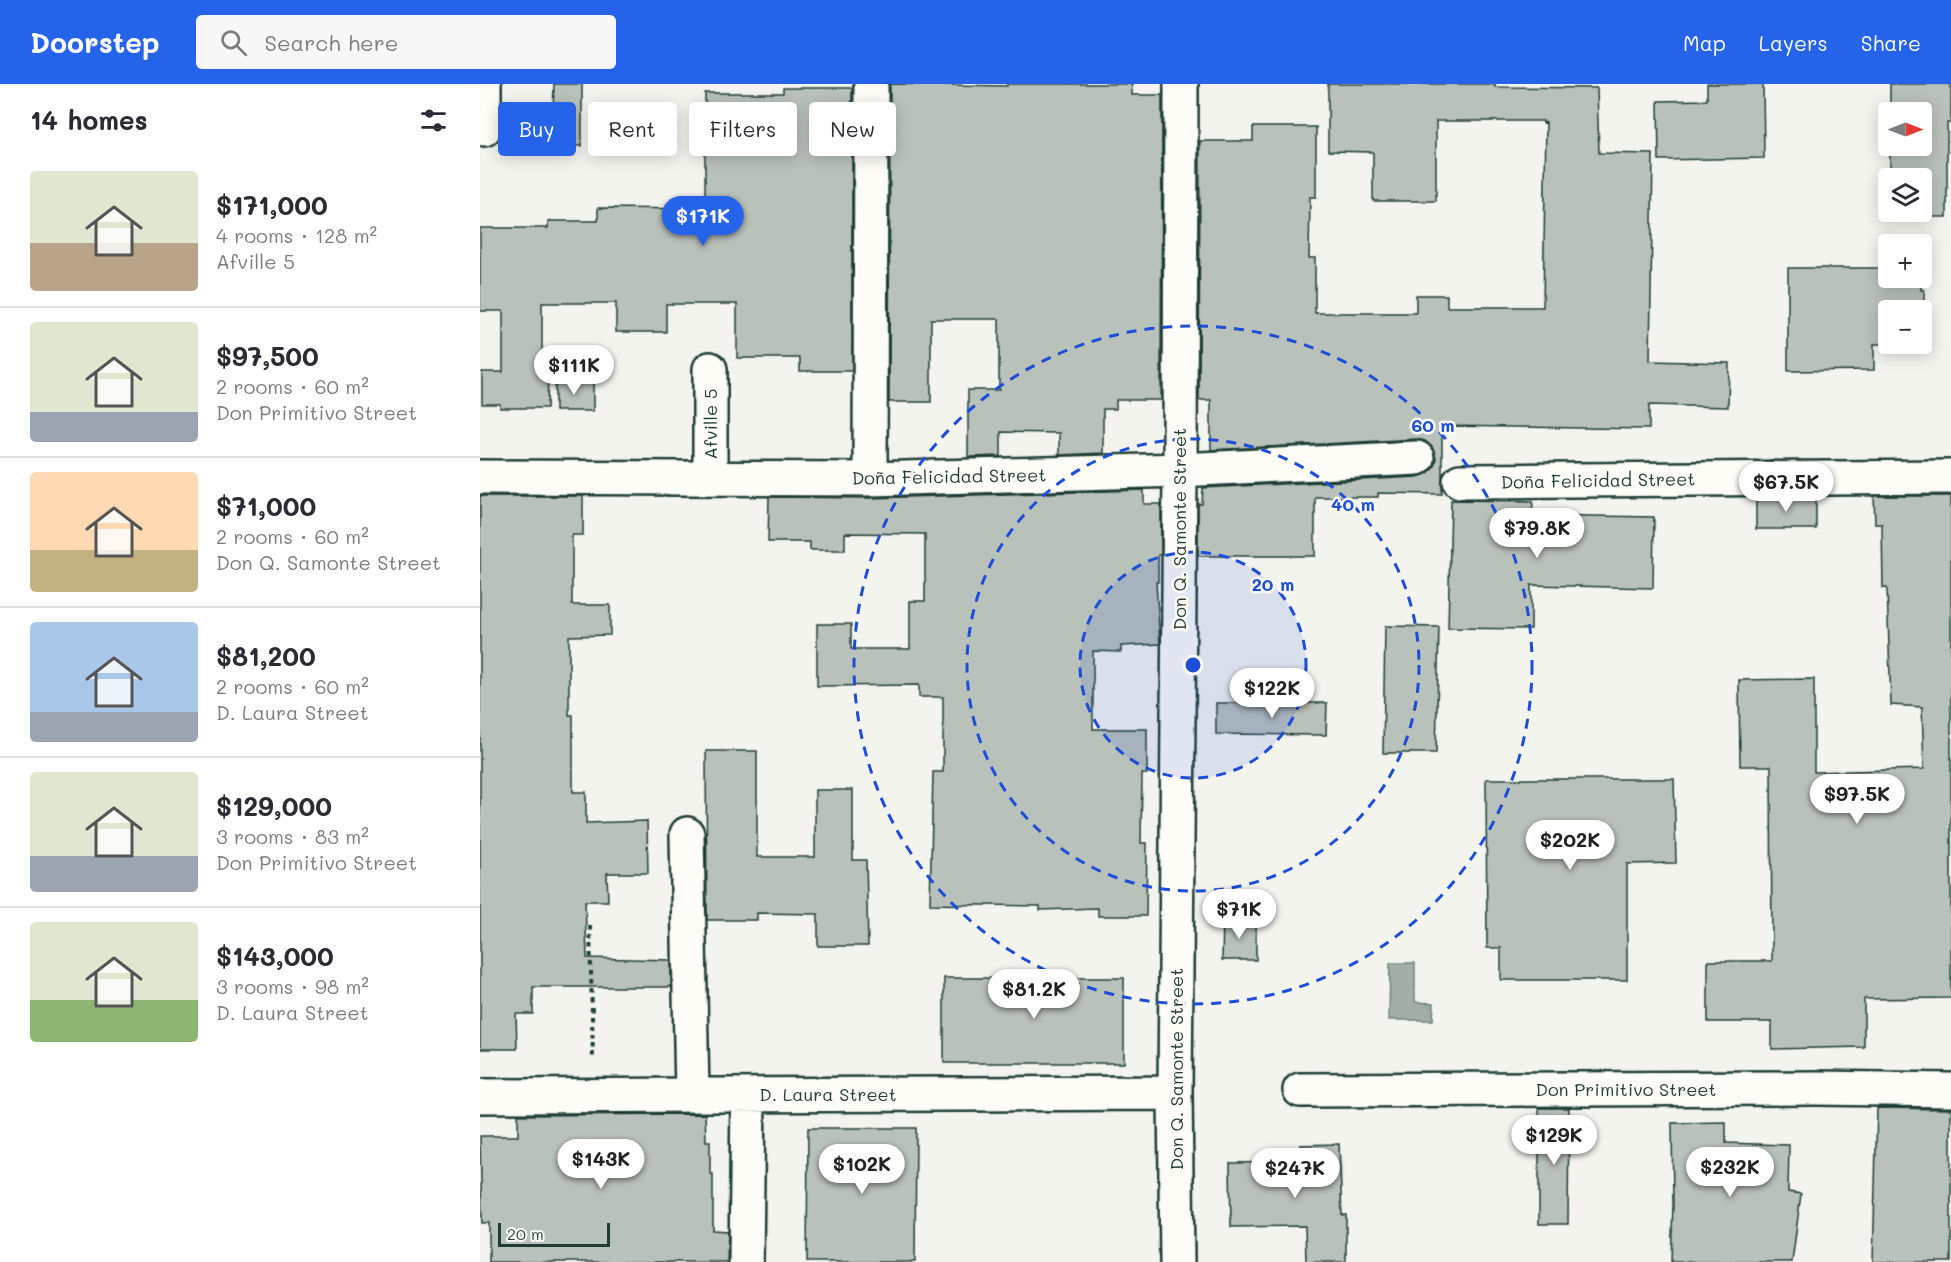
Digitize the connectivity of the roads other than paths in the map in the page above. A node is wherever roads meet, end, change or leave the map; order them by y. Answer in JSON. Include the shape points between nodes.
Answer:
{"nodes":[{"id":1,"x":484,"y":84,"type":"edge"},
{"id":2,"x":871,"y":84,"type":"edge"},
{"id":3,"x":1181,"y":84,"type":"edge"},
{"id":4,"x":484,"y":129,"type":"dead end"},
{"id":5,"x":710,"y":369,"type":"dead end"},
{"id":6,"x":1417,"y":458,"type":"dead end"},
{"id":7,"x":1180,"y":470,"type":"junction"},
{"id":8,"x":480,"y":477,"type":"edge"},
{"id":9,"x":1951,"y":477,"type":"edge"},
{"id":10,"x":710,"y":478,"type":"junction"},
{"id":11,"x":870,"y":479,"type":"junction"},
{"id":12,"x":1460,"y":481,"type":"dead end"},
{"id":13,"x":687,"y":834,"type":"dead end"},
{"id":14,"x":1300,"y":1090,"type":"dead end"},
{"id":15,"x":1951,"y":1090,"type":"edge"},
{"id":16,"x":1175,"y":1093,"type":"junction"},
{"id":17,"x":692,"y":1095,"type":"junction"},
{"id":18,"x":748,"y":1095,"type":"junction"},
{"id":19,"x":480,"y":1096,"type":"edge"},
{"id":20,"x":746,"y":1262,"type":"edge"},
{"id":21,"x":1177,"y":1262,"type":"edge"}],
"edges":[{"from":1,"to":4,"type":"street"},
{"from":2,"to":11,"type":"street"},
{"from":3,"to":7,"type":"street","name":"Don Q. Samonte Street"},
{"from":5,"to":10,"type":"street","name":"Afville 5"},
{"from":6,"to":7,"type":"street","name":"Doña Felicidad Street"},
{"from":7,"to":11,"type":"street","name":"Doña Felicidad Street"},
{"from":7,"to":16,"type":"street","name":"Don Q. Samonte Street"},
{"from":8,"to":10,"type":"street","name":"Doña Felicidad Street"},
{"from":9,"to":12,"type":"street","name":"Doña Felicidad Street"},
{"from":10,"to":11,"type":"street","name":"Doña Felicidad Street"},
{"from":13,"to":17,"type":"street"},
{"from":14,"to":15,"type":"street","name":"Don Primitivo Street"},
{"from":16,"to":18,"type":"street","name":"D. Laura Street"},
{"from":16,"to":21,"type":"street","name":"Don Q. Samonte Street"},
{"from":17,"to":18,"type":"street","name":"D. Laura Street"},
{"from":17,"to":19,"type":"street","name":"D. Laura Street"},
{"from":18,"to":20,"type":"street"}]}
